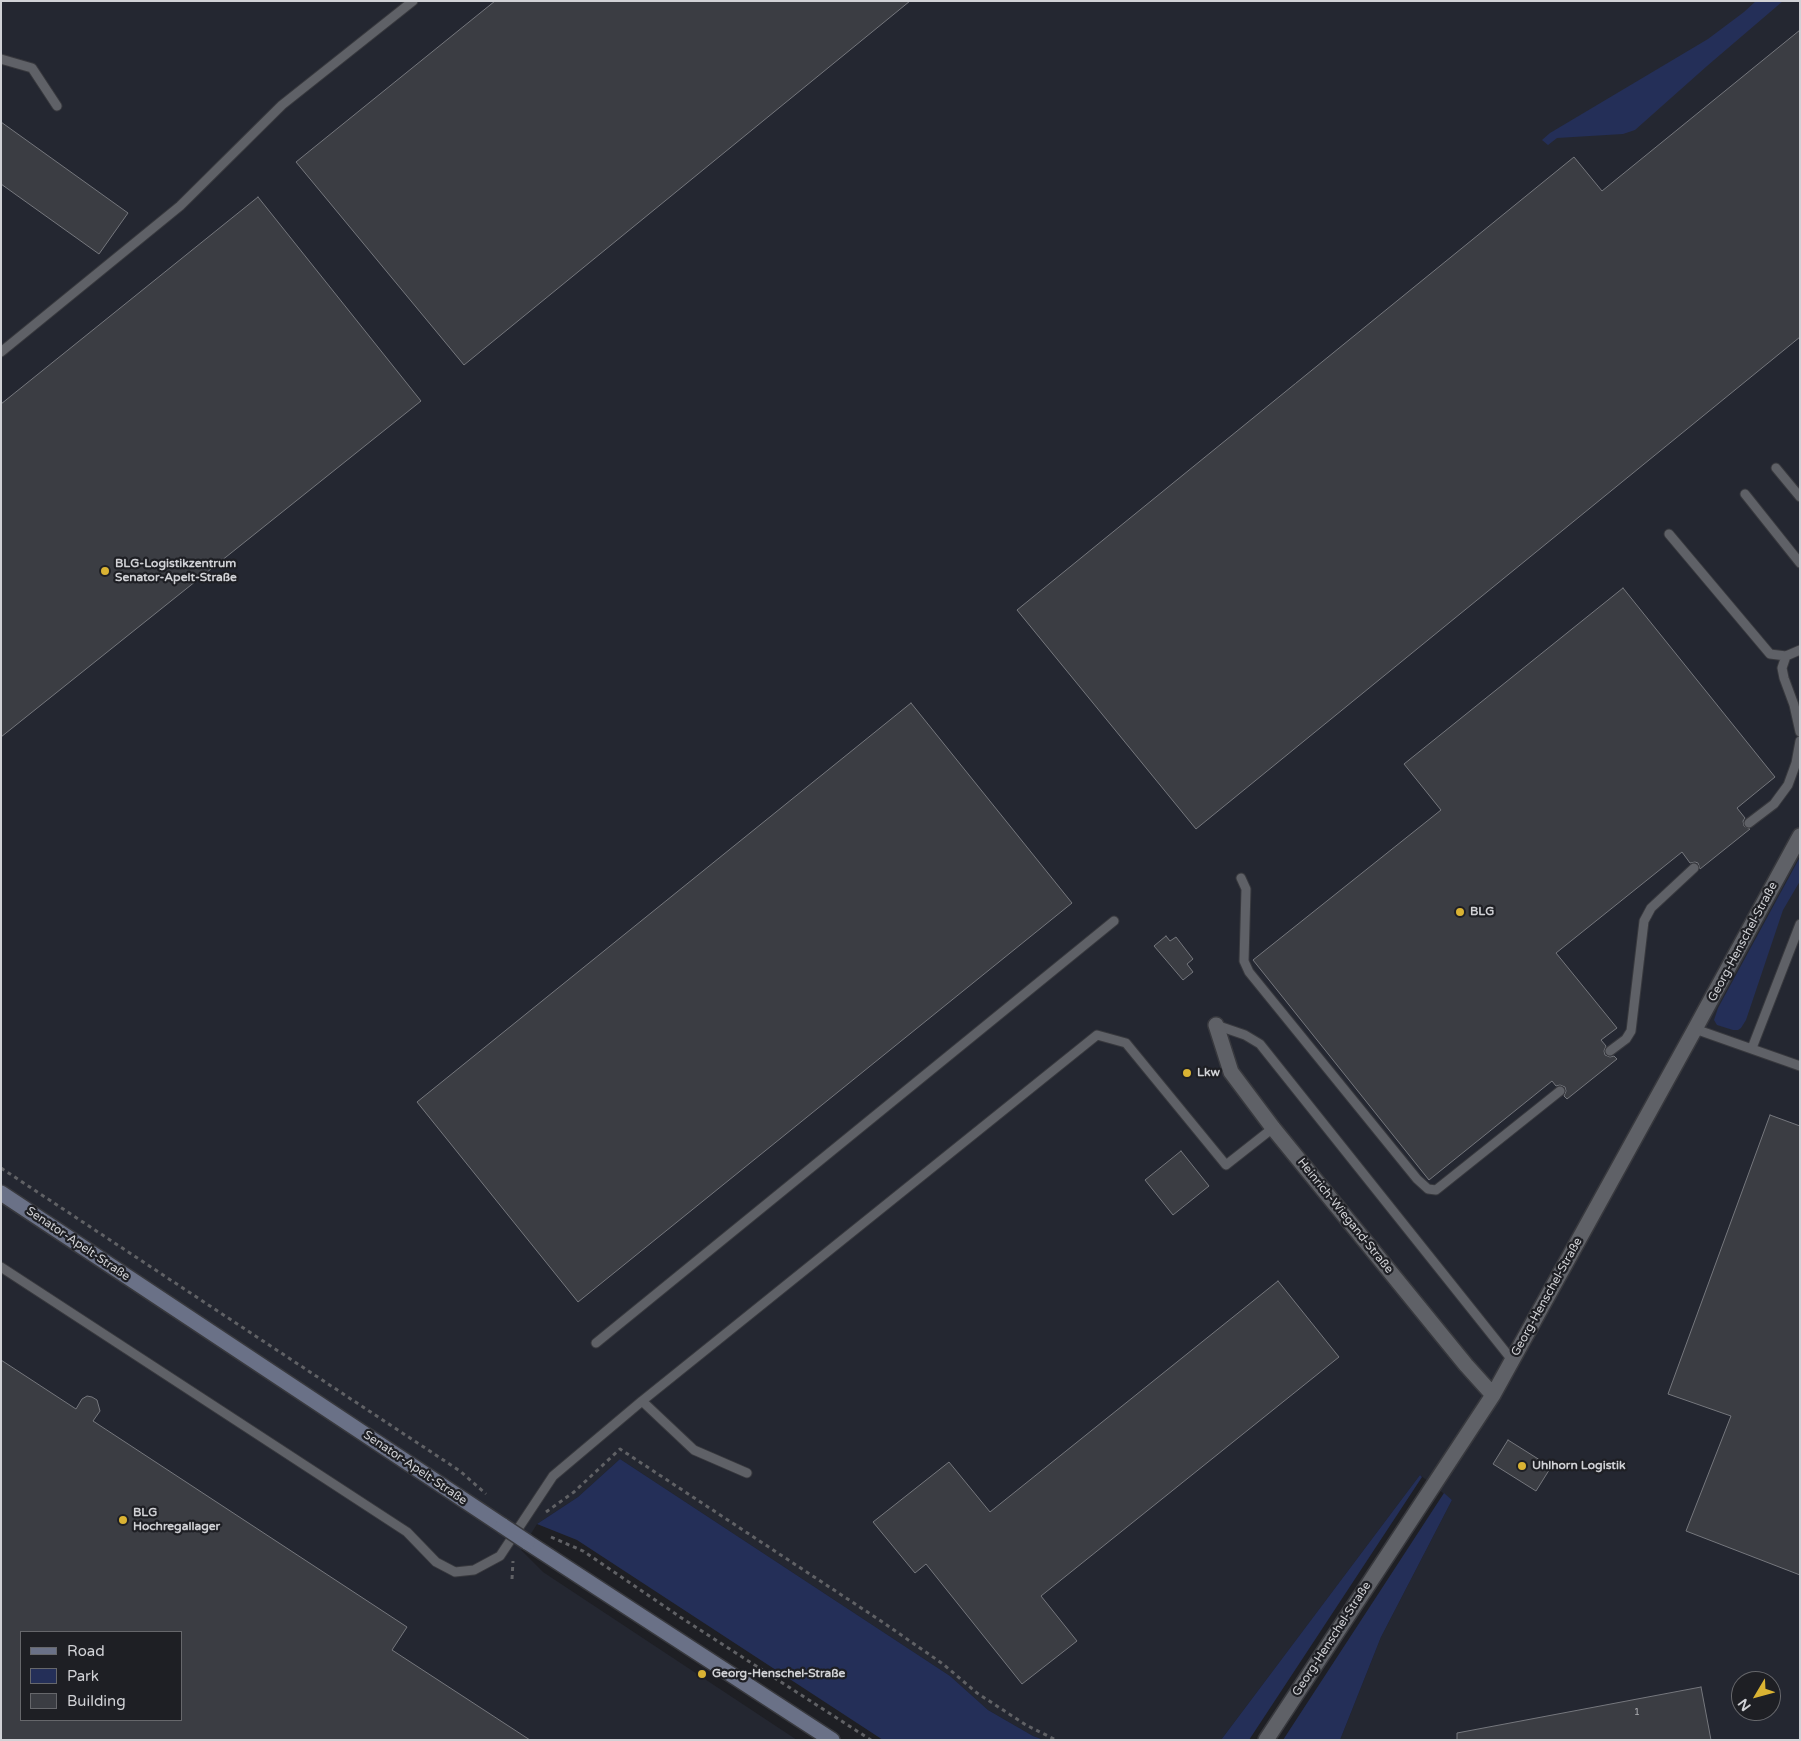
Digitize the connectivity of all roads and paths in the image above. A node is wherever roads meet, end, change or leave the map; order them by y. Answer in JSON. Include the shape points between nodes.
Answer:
{"nodes":[{"id":1,"x":413,"y":1,"type":"edge"},
{"id":2,"x":1,"y":59,"type":"edge"},
{"id":3,"x":57,"y":106,"type":"dead end"},
{"id":4,"x":1,"y":352,"type":"edge"},
{"id":5,"x":1776,"y":468,"type":"dead end"},
{"id":6,"x":1744,"y":494,"type":"dead end"},
{"id":7,"x":1800,"y":497,"type":"edge"},
{"id":8,"x":1669,"y":534,"type":"dead end"},
{"id":9,"x":1800,"y":562,"type":"edge"},
{"id":10,"x":1800,"y":650,"type":"edge"},
{"id":11,"x":1786,"y":656,"type":"junction"},
{"id":12,"x":1800,"y":732,"type":"edge"},
{"id":13,"x":1800,"y":741,"type":"edge"},
{"id":14,"x":1749,"y":824,"type":"dead end"},
{"id":15,"x":1800,"y":836,"type":"edge"},
{"id":16,"x":1694,"y":868,"type":"dead end"},
{"id":17,"x":1241,"y":878,"type":"dead end"},
{"id":18,"x":1114,"y":921,"type":"dead end"},
{"id":19,"x":1800,"y":924,"type":"edge"},
{"id":20,"x":1216,"y":1025,"type":"joint"},
{"id":21,"x":1696,"y":1029,"type":"junction"},
{"id":22,"x":1752,"y":1048,"type":"junction"},
{"id":23,"x":1610,"y":1051,"type":"dead end"},
{"id":24,"x":1800,"y":1066,"type":"edge"},
{"id":25,"x":1560,"y":1091,"type":"dead end"},
{"id":26,"x":1272,"y":1128,"type":"junction"},
{"id":27,"x":1,"y":1168,"type":"edge"},
{"id":28,"x":1,"y":1193,"type":"edge"},
{"id":29,"x":1,"y":1267,"type":"edge"},
{"id":30,"x":596,"y":1343,"type":"dead end"},
{"id":31,"x":1512,"y":1360,"type":"junction"},
{"id":32,"x":1493,"y":1395,"type":"junction"},
{"id":33,"x":642,"y":1401,"type":"junction"},
{"id":34,"x":747,"y":1473,"type":"dead end"},
{"id":35,"x":487,"y":1494,"type":"dead end"},
{"id":36,"x":544,"y":1513,"type":"dead end"},
{"id":37,"x":544,"y":1534,"type":"dead end"},
{"id":38,"x":513,"y":1552,"type":"dead end"},
{"id":39,"x":512,"y":1578,"type":"dead end"},
{"id":40,"x":832,"y":1740,"type":"edge"},
{"id":41,"x":871,"y":1740,"type":"edge"},
{"id":42,"x":1056,"y":1740,"type":"edge"},
{"id":43,"x":1266,"y":1740,"type":"edge"}],
"edges":[{"from":1,"to":4,"type":"lane","via":[[282,105],[180,206]]},
{"from":2,"to":3,"type":"lane","via":[[32,68]]},
{"from":5,"to":7,"type":"lane"},
{"from":6,"to":9,"type":"lane"},
{"from":8,"to":11,"type":"lane","via":[[1770,654]]},
{"from":10,"to":11,"type":"lane"},
{"from":11,"to":12,"type":"lane","via":[[1782,668]]},
{"from":13,"to":14,"type":"lane","via":[[1788,785],[1774,804]]},
{"from":15,"to":21,"type":"street","name":"Georg-Henschel-Straße"},
{"from":16,"to":23,"type":"lane","via":[[1651,908],[1644,921],[1631,1031]]},
{"from":17,"to":25,"type":"lane","via":[[1246,888],[1244,961],[1249,972],[1428,1189],[1436,1190]]},
{"from":18,"to":30,"type":"lane"},
{"from":19,"to":22,"type":"lane"},
{"from":20,"to":26,"type":"street","name":"Heinrich-Wiegand-Straße","via":[[1231,1072]]},
{"from":20,"to":31,"type":"lane","via":[[1260,1044]]},
{"from":21,"to":22,"type":"lane"},
{"from":21,"to":31,"type":"street","name":"Georg-Henschel-Straße"},
{"from":22,"to":24,"type":"lane"},
{"from":26,"to":32,"type":"street","name":"Heinrich-Wiegand-Straße"},
{"from":26,"to":33,"type":"lane","via":[[1226,1165],[1126,1042],[1097,1036]]},
{"from":27,"to":35,"type":"path","via":[[460,1471]]},
{"from":28,"to":40,"type":"street","name":"Senator-Apelt-Straße","bridge":true},
{"from":29,"to":33,"type":"lane","via":[[407,1532],[436,1562],[455,1572],[474,1570],[500,1556],[554,1476]]},
{"from":31,"to":32,"type":"street","name":"Georg-Henschel-Straße"},
{"from":32,"to":43,"type":"street","name":"Georg-Henschel-Straße"},
{"from":33,"to":34,"type":"lane","via":[[694,1450]]},
{"from":36,"to":42,"type":"path","via":[[574,1492],[620,1449],[881,1621],[943,1664],[976,1693]]},
{"from":37,"to":41,"type":"path","via":[[583,1551]]},
{"from":38,"to":39,"type":"path"}]}
